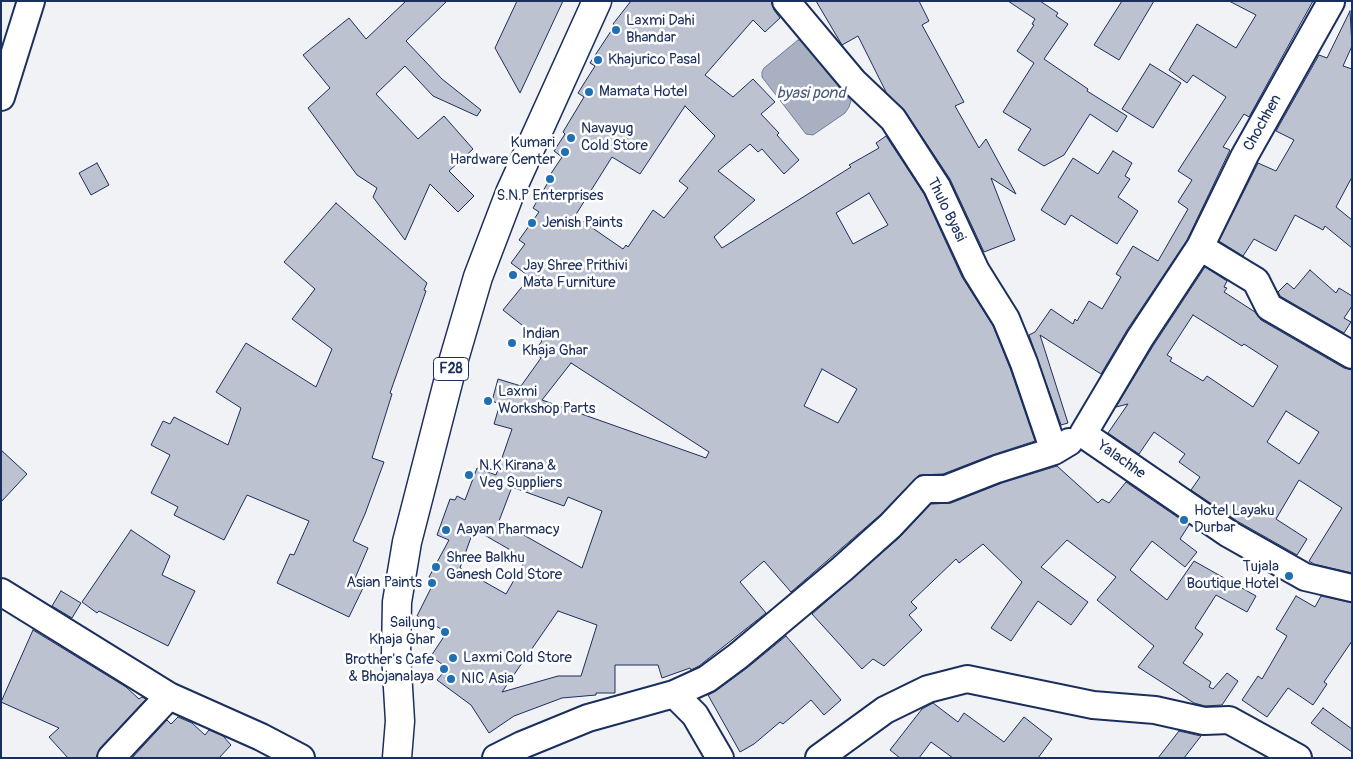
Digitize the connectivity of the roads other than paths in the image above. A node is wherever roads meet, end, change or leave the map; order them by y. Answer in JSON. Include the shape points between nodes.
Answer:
{"nodes":[{"id":1,"x":31,"y":1,"type":"edge"},
{"id":2,"x":597,"y":1,"type":"edge"},
{"id":3,"x":786,"y":1,"type":"edge"},
{"id":4,"x":1337,"y":4,"type":"edge"},
{"id":5,"x":1,"y":98,"type":"edge"},
{"id":6,"x":1200,"y":247,"type":"junction"},
{"id":7,"x":1352,"y":355,"type":"edge"},
{"id":8,"x":1083,"y":434,"type":"junction"},
{"id":9,"x":1054,"y":451,"type":"junction"},
{"id":10,"x":1352,"y":588,"type":"edge"},
{"id":11,"x":1,"y":592,"type":"edge"},
{"id":12,"x":674,"y":694,"type":"junction"},
{"id":13,"x":169,"y":696,"type":"junction"},
{"id":14,"x":506,"y":756,"type":"edge"},
{"id":15,"x":111,"y":758,"type":"edge"},
{"id":16,"x":301,"y":758,"type":"edge"},
{"id":17,"x":397,"y":758,"type":"edge"},
{"id":18,"x":720,"y":758,"type":"edge"},
{"id":19,"x":819,"y":758,"type":"edge"},
{"id":20,"x":1298,"y":758,"type":"edge"}],
"edges":[{"from":1,"to":5,"type":"street"},
{"from":2,"to":17,"type":"main road","number":"F28","via":[[510,193],[478,278],[454,359],[407,542],[397,602],[400,721]]},
{"from":3,"to":9,"type":"street","name":"Thulo Byasi","via":[[854,82],[893,119],[937,187],[976,271],[1006,319]]},
{"from":4,"to":6,"type":"street","name":"Chochhen","via":[[1246,155]]},
{"from":6,"to":7,"type":"street","via":[[1256,281],[1269,307]]},
{"from":6,"to":8,"type":"street","name":"Yalachhe","via":[[1140,338]]},
{"from":8,"to":9,"type":"street"},
{"from":8,"to":10,"type":"street","name":"Yalachhe","via":[[1229,534],[1305,577]]},
{"from":9,"to":12,"type":"street","via":[[946,489],[925,489],[842,569],[738,656],[707,679]]},
{"from":11,"to":13,"type":"street"},
{"from":12,"to":14,"type":"street","via":[[588,718]]},
{"from":12,"to":18,"type":"street","via":[[695,715]]},
{"from":13,"to":15,"type":"street"},
{"from":13,"to":16,"type":"street"},
{"from":19,"to":20,"type":"street","via":[[885,710],[928,688],[966,679],[1093,705],[1155,710],[1204,720],[1228,720]]}]}
